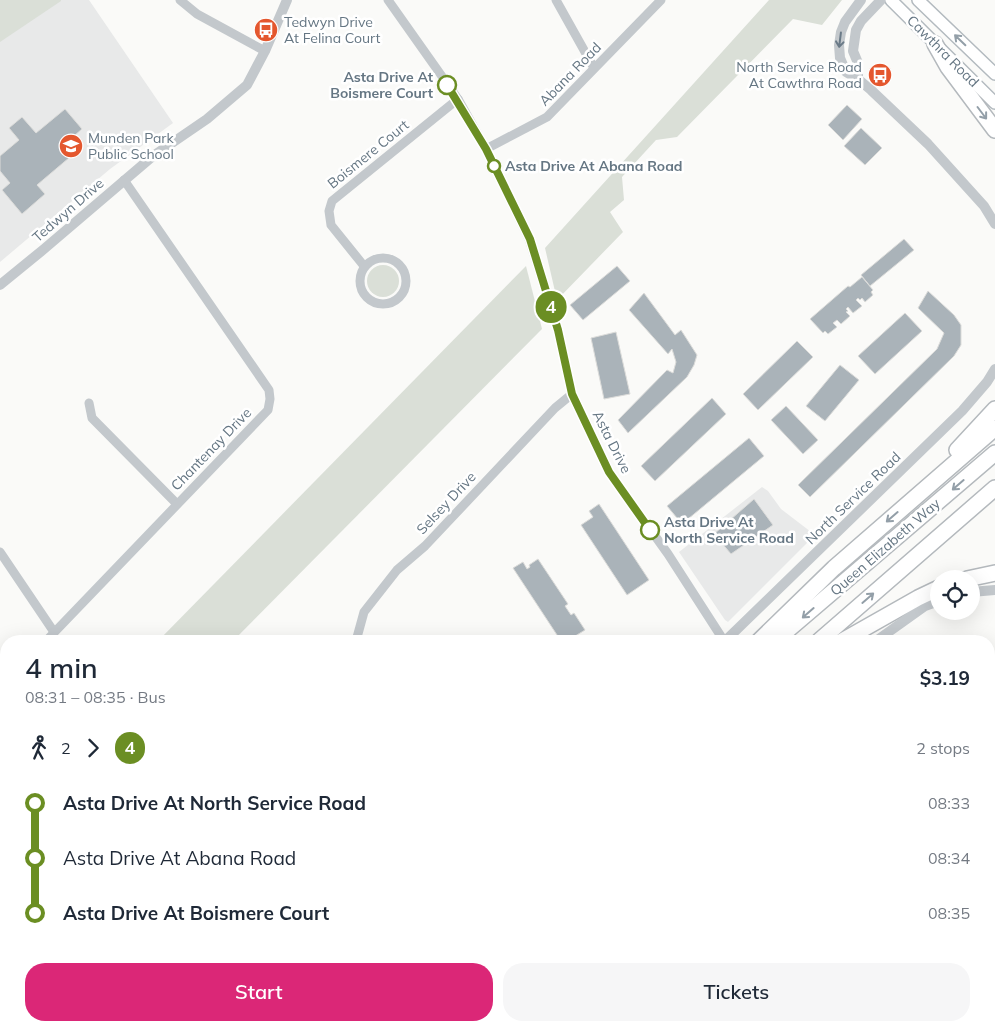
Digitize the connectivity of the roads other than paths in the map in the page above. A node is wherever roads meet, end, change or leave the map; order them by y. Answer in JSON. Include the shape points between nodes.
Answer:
{"nodes":[{"id":1,"x":180,"y":0,"type":"edge"},
{"id":2,"x":287,"y":0,"type":"edge"},
{"id":3,"x":388,"y":0,"type":"edge"},
{"id":4,"x":556,"y":0,"type":"edge"},
{"id":5,"x":660,"y":0,"type":"edge"},
{"id":6,"x":861,"y":0,"type":"edge"},
{"id":7,"x":881,"y":0,"type":"edge"},
{"id":8,"x":891,"y":0,"type":"edge"},
{"id":9,"x":918,"y":0,"type":"edge"},
{"id":10,"x":935,"y":44,"type":"junction"},
{"id":11,"x":265,"y":50,"type":"junction"},
{"id":12,"x":594,"y":68,"type":"junction"},
{"id":13,"x":995,"y":74,"type":"edge"},
{"id":14,"x":858,"y":79,"type":"junction"},
{"id":15,"x":458,"y":99,"type":"junction"},
{"id":16,"x":995,"y":103,"type":"edge"},
{"id":17,"x":995,"y":130,"type":"edge"},
{"id":18,"x":486,"y":149,"type":"junction"},
{"id":19,"x":124,"y":180,"type":"junction"},
{"id":20,"x":995,"y":224,"type":"edge"},
{"id":21,"x":364,"y":266,"type":"junction"},
{"id":22,"x":0,"y":285,"type":"edge"},
{"id":23,"x":995,"y":369,"type":"edge"},
{"id":24,"x":572,"y":394,"type":"junction"},
{"id":25,"x":89,"y":403,"type":"dead end"},
{"id":26,"x":995,"y":409,"type":"edge"},
{"id":27,"x":995,"y":428,"type":"edge"},
{"id":28,"x":995,"y":453,"type":"edge"},
{"id":29,"x":995,"y":488,"type":"edge"},
{"id":30,"x":911,"y":501,"type":"junction"},
{"id":31,"x":178,"y":504,"type":"junction"},
{"id":32,"x":0,"y":552,"type":"edge"},
{"id":33,"x":995,"y":573,"type":"edge"},
{"id":34,"x":980,"y":576,"type":"edge"},
{"id":35,"x":995,"y":590,"type":"edge"},
{"id":36,"x":980,"y":591,"type":"edge"},
{"id":37,"x":930,"y":592,"type":"edge"},
{"id":38,"x":930,"y":604,"type":"edge"},
{"id":39,"x":54,"y":632,"type":"junction"},
{"id":40,"x":51,"y":635,"type":"edge"},
{"id":41,"x":358,"y":635,"type":"edge"},
{"id":42,"x":721,"y":635,"type":"edge"},
{"id":43,"x":731,"y":635,"type":"edge"},
{"id":44,"x":765,"y":635,"type":"edge"},
{"id":45,"x":782,"y":635,"type":"edge"},
{"id":46,"x":826,"y":635,"type":"edge"},
{"id":47,"x":853,"y":635,"type":"edge"},
{"id":48,"x":884,"y":635,"type":"edge"}],
"edges":[{"from":1,"to":11,"type":"street","via":[[197,14]]},
{"from":2,"to":11,"type":"street","name":"Tedwyn Drive"},
{"from":3,"to":15,"type":"street","name":"Asta Drive"},
{"from":4,"to":12,"type":"street"},
{"from":5,"to":12,"type":"street","name":"Abana Road"},
{"from":6,"to":14,"type":"street","one_way":true,"via":[[845,22],[839,45],[846,72]]},
{"from":7,"to":14,"type":"street","via":[[856,30],[853,51],[858,63]]},
{"from":8,"to":10,"type":"main road","name":"Cawthra Road"},
{"from":13,"to":9,"type":"main road","name":"Cawthra Road","one_way":true},
{"from":10,"to":16,"type":"main road","name":"Cawthra Road"},
{"from":10,"to":17,"type":"highway","one_way":true},
{"from":11,"to":19,"type":"street","name":"Tedwyn Drive","via":[[247,85]]},
{"from":12,"to":18,"type":"street","name":"Abana Road","via":[[547,118]]},
{"from":14,"to":20,"type":"street","via":[[928,144],[984,206]]},
{"from":15,"to":18,"type":"street","name":"Asta Drive"},
{"from":15,"to":21,"type":"street","name":"Boismere Court","via":[[332,201],[329,212],[331,225]]},
{"from":18,"to":24,"type":"street","name":"Asta Drive","via":[[530,239],[558,330]]},
{"from":19,"to":22,"type":"street","name":"Tedwyn Drive"},
{"from":19,"to":31,"type":"street","name":"Chantenay Drive","via":[[268,390],[270,400],[268,410]]},
{"from":21,"to":21,"type":"street","via":[[359,282],[361,290],[372,301],[388,304],[401,295],[406,282],[397,262],[384,257]]},
{"from":23,"to":43,"type":"street","name":"North Service Road","via":[[962,411]]},
{"from":24,"to":41,"type":"street","name":"Selsey Drive","via":[[425,546],[396,570],[364,612]]},
{"from":24,"to":42,"type":"street","name":"Asta Drive","via":[[609,472]]},
{"from":25,"to":31,"type":"street","via":[[92,418]]},
{"from":26,"to":30,"type":"highway"},
{"from":27,"to":30,"type":"highway"},
{"from":28,"to":45,"type":"highway","name":"Queen Elizabeth Way","one_way":true},
{"from":46,"to":29,"type":"highway","name":"Queen Elizabeth Way","one_way":true},
{"from":30,"to":44,"type":"highway","one_way":true,"via":[[834,568]]},
{"from":31,"to":39,"type":"street","name":"Chantenay Drive"},
{"from":32,"to":39,"type":"street"},
{"from":33,"to":34,"type":"highway"},
{"from":35,"to":36,"type":"street"},
{"from":37,"to":47,"type":"highway"},
{"from":38,"to":48,"type":"street"},
{"from":39,"to":40,"type":"street","name":"Chantenay Drive"}]}
